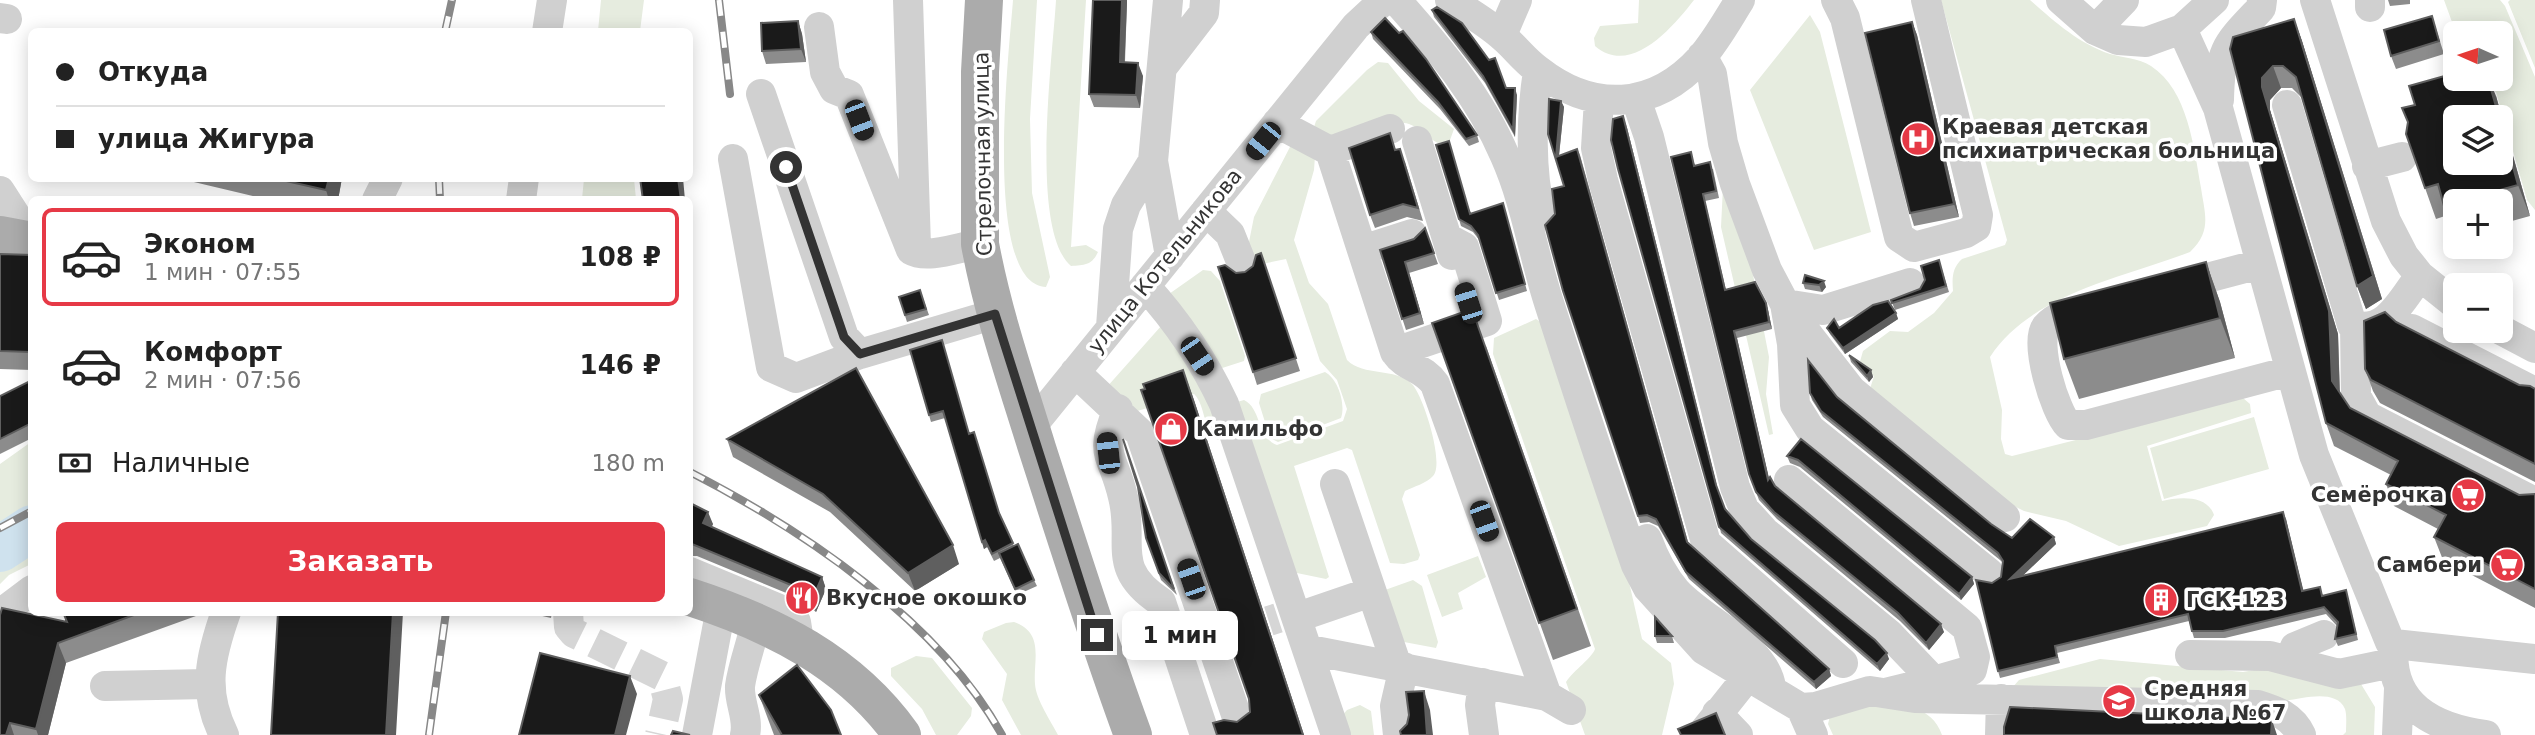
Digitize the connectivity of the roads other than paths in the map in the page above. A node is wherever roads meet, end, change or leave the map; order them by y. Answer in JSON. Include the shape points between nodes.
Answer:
{"nodes":[{"id":1,"x":552,"y":0,"type":"edge"},
{"id":2,"x":908,"y":0,"type":"edge"},
{"id":3,"x":984,"y":0,"type":"edge"},
{"id":4,"x":1205,"y":0,"type":"edge"},
{"id":5,"x":1384,"y":0,"type":"edge"},
{"id":6,"x":1396,"y":0,"type":"edge"},
{"id":7,"x":1450,"y":0,"type":"edge"},
{"id":8,"x":1517,"y":0,"type":"edge"},
{"id":9,"x":1740,"y":0,"type":"edge"},
{"id":10,"x":1836,"y":0,"type":"edge"},
{"id":11,"x":1926,"y":0,"type":"edge"},
{"id":12,"x":2061,"y":0,"type":"edge"},
{"id":13,"x":2124,"y":0,"type":"edge"},
{"id":14,"x":2214,"y":0,"type":"edge"},
{"id":15,"x":2262,"y":0,"type":"edge"},
{"id":16,"x":2315,"y":0,"type":"edge"},
{"id":17,"x":1165,"y":1,"type":"edge"},
{"id":18,"x":818,"y":27,"type":"dead end"},
{"id":19,"x":548,"y":28,"type":"edge"},
{"id":20,"x":2182,"y":29,"type":"junction"},
{"id":21,"x":2095,"y":30,"type":"junction"},
{"id":22,"x":1502,"y":35,"type":"junction"},
{"id":23,"x":1702,"y":56,"type":"junction"},
{"id":24,"x":1164,"y":65,"type":"junction"},
{"id":25,"x":1538,"y":71,"type":"junction"},
{"id":26,"x":761,"y":94,"type":"dead end"},
{"id":27,"x":1636,"y":99,"type":"junction"},
{"id":28,"x":1598,"y":100,"type":"junction"},
{"id":29,"x":2287,"y":105,"type":"dead end"},
{"id":30,"x":2218,"y":108,"type":"junction"},
{"id":31,"x":1277,"y":124,"type":"junction"},
{"id":32,"x":1330,"y":151,"type":"junction"},
{"id":33,"x":2402,"y":157,"type":"dead end"},
{"id":34,"x":733,"y":159,"type":"dead end"},
{"id":35,"x":1153,"y":161,"type":"junction"},
{"id":36,"x":2367,"y":166,"type":"junction"},
{"id":37,"x":0,"y":191,"type":"edge"},
{"id":38,"x":1206,"y":211,"type":"junction"},
{"id":39,"x":1412,"y":234,"type":"dead end"},
{"id":40,"x":0,"y":235,"type":"edge"},
{"id":41,"x":28,"y":235,"type":"edge"},
{"id":42,"x":28,"y":240,"type":"edge"},
{"id":43,"x":980,"y":244,"type":"junction"},
{"id":44,"x":1362,"y":250,"type":"junction"},
{"id":45,"x":916,"y":253,"type":"junction"},
{"id":46,"x":1170,"y":256,"type":"junction"},
{"id":47,"x":2260,"y":264,"type":"junction"},
{"id":48,"x":1244,"y":269,"type":"edge"},
{"id":49,"x":2420,"y":276,"type":"junction"},
{"id":50,"x":1910,"y":283,"type":"dead end"},
{"id":51,"x":1144,"y":286,"type":"junction"},
{"id":52,"x":2443,"y":294,"type":"edge"},
{"id":53,"x":1785,"y":305,"type":"junction"},
{"id":54,"x":995,"y":314,"type":"junction"},
{"id":55,"x":2355,"y":326,"type":"junction"},
{"id":56,"x":1111,"y":327,"type":"junction"},
{"id":57,"x":2412,"y":329,"type":"edge"},
{"id":58,"x":2513,"y":336,"type":"edge"},
{"id":59,"x":2535,"y":348,"type":"edge"},
{"id":60,"x":1395,"y":352,"type":"junction"},
{"id":61,"x":860,"y":354,"type":"junction"},
{"id":62,"x":2290,"y":371,"type":"junction"},
{"id":63,"x":1075,"y":372,"type":"junction"},
{"id":64,"x":2535,"y":392,"type":"edge"},
{"id":65,"x":1118,"y":409,"type":"junction"},
{"id":66,"x":1031,"y":427,"type":"junction"},
{"id":67,"x":1789,"y":480,"type":"dead end"},
{"id":68,"x":1335,"y":484,"type":"dead end"},
{"id":69,"x":2535,"y":502,"type":"edge"},
{"id":70,"x":2005,"y":517,"type":"dead end"},
{"id":71,"x":693,"y":573,"type":"edge"},
{"id":72,"x":1989,"y":573,"type":"dead end"},
{"id":73,"x":1371,"y":592,"type":"junction"},
{"id":74,"x":28,"y":593,"type":"edge"},
{"id":75,"x":705,"y":603,"type":"edge"},
{"id":76,"x":0,"y":614,"type":"edge"},
{"id":77,"x":225,"y":616,"type":"edge"},
{"id":78,"x":1298,"y":617,"type":"junction"},
{"id":79,"x":756,"y":621,"type":"junction"},
{"id":80,"x":2324,"y":635,"type":"dead end"},
{"id":81,"x":1219,"y":637,"type":"junction"},
{"id":82,"x":799,"y":641,"type":"junction"},
{"id":83,"x":1310,"y":650,"type":"junction"},
{"id":84,"x":1178,"y":653,"type":"junction"},
{"id":85,"x":2190,"y":655,"type":"dead end"},
{"id":86,"x":2290,"y":659,"type":"junction"},
{"id":87,"x":2535,"y":659,"type":"edge"},
{"id":88,"x":1843,"y":663,"type":"dead end"},
{"id":89,"x":2395,"y":665,"type":"junction"},
{"id":90,"x":1401,"y":667,"type":"junction"},
{"id":91,"x":1934,"y":681,"type":"junction"},
{"id":92,"x":1483,"y":682,"type":"junction"},
{"id":93,"x":1760,"y":683,"type":"junction"},
{"id":94,"x":208,"y":684,"type":"junction"},
{"id":95,"x":105,"y":686,"type":"dead end"},
{"id":96,"x":1885,"y":693,"type":"junction"},
{"id":97,"x":2001,"y":699,"type":"junction"},
{"id":98,"x":1807,"y":722,"type":"edge"},
{"id":99,"x":1709,"y":724,"type":"edge"},
{"id":100,"x":748,"y":732,"type":"edge"},
{"id":101,"x":224,"y":735,"type":"edge"},
{"id":102,"x":697,"y":735,"type":"edge"},
{"id":103,"x":902,"y":735,"type":"edge"},
{"id":104,"x":1133,"y":735,"type":"edge"},
{"id":105,"x":1205,"y":735,"type":"edge"},
{"id":106,"x":1242,"y":735,"type":"edge"},
{"id":107,"x":1336,"y":735,"type":"edge"},
{"id":108,"x":1398,"y":735,"type":"edge"},
{"id":109,"x":1484,"y":735,"type":"edge"},
{"id":110,"x":1738,"y":735,"type":"edge"},
{"id":111,"x":2000,"y":735,"type":"edge"},
{"id":112,"x":2301,"y":735,"type":"edge"},
{"id":113,"x":2397,"y":735,"type":"edge"},
{"id":114,"x":2486,"y":735,"type":"edge"}],
"edges":[{"from":1,"to":19,"type":"street"},
{"from":2,"to":45,"type":"street"},
{"from":3,"to":43,"type":"main road","name":"Стрелочная улица"},
{"from":4,"to":24,"type":"street","via":[[1204,13]]},
{"from":5,"to":31,"type":"street","name":"улица Котельникова","via":[[1356,26]]},
{"from":6,"to":93,"type":"street","via":[[1442,52],[1505,155],[1522,199],[1547,300],[1636,565],[1648,588],[1704,650]]},
{"from":7,"to":22,"type":"street"},
{"from":8,"to":22,"type":"street"},
{"from":9,"to":23,"type":"street"},
{"from":10,"to":11,"type":"street","via":[[1845,18],[1899,237],[1914,247],[1966,233],[1976,227],[1978,215]]},
{"from":12,"to":21,"type":"street"},
{"from":13,"to":21,"type":"street"},
{"from":14,"to":20,"type":"street"},
{"from":15,"to":30,"type":"street","via":[[2261,8],[2228,43],[2220,64]]},
{"from":16,"to":36,"type":"street"},
{"from":17,"to":24,"type":"street"},
{"from":18,"to":45,"type":"street","via":[[825,72],[834,89],[849,95],[906,243]]},
{"from":20,"to":21,"type":"street","via":[[2146,42],[2118,40]]},
{"from":20,"to":30,"type":"street"},
{"from":22,"to":25,"type":"street"},
{"from":23,"to":27,"type":"street","via":[[1659,91]]},
{"from":23,"to":53,"type":"street","via":[[1712,74],[1735,184]]},
{"from":24,"to":35,"type":"street"},
{"from":25,"to":28,"type":"street"},
{"from":25,"to":93,"type":"street","via":[[1535,122],[1540,214],[1648,541],[1659,568],[1677,593],[1758,660],[1769,676]]},
{"from":26,"to":61,"type":"street","via":[[844,337]]},
{"from":27,"to":28,"type":"street"},
{"from":27,"to":91,"type":"street","via":[[1744,509],[1765,533],[1889,634]]},
{"from":28,"to":88,"type":"street","via":[[1596,148],[1603,180],[1706,543]]},
{"from":29,"to":55,"type":"street"},
{"from":30,"to":47,"type":"street"},
{"from":31,"to":32,"type":"street"},
{"from":31,"to":38,"type":"street","name":"улица Котельникова"},
{"from":32,"to":44,"type":"street"},
{"from":32,"to":60,"type":"street","via":[[1403,135],[1447,238],[1464,247],[1487,321]]},
{"from":33,"to":36,"type":"street"},
{"from":34,"to":61,"type":"street","via":[[771,367],[796,378]]},
{"from":35,"to":46,"type":"street"},
{"from":35,"to":56,"type":"street","via":[[1126,205],[1118,229]]},
{"from":36,"to":49,"type":"street","via":[[2386,221]]},
{"from":37,"to":41,"type":"street"},
{"from":38,"to":46,"type":"street","name":"улица Котельникова"},
{"from":38,"to":48,"type":"street","via":[[1230,234]]},
{"from":39,"to":44,"type":"street"},
{"from":40,"to":42,"type":"main road"},
{"from":43,"to":45,"type":"street"},
{"from":43,"to":54,"type":"main road","name":"Стрелочная улица"},
{"from":44,"to":60,"type":"street"},
{"from":46,"to":51,"type":"street","name":"улица Котельникова"},
{"from":47,"to":62,"type":"street"},
{"from":47,"to":62,"type":"street","via":[[2057,317],[2044,329],[2041,346],[2059,416],[2068,425],[2085,425]]},
{"from":49,"to":52,"type":"street"},
{"from":49,"to":55,"type":"street","via":[[2388,320]]},
{"from":50,"to":53,"type":"street","via":[[1823,310]]},
{"from":51,"to":56,"type":"street","name":"улица Котельникова"},
{"from":51,"to":78,"type":"street","via":[[1167,311],[1212,378]]},
{"from":53,"to":70,"type":"street","via":[[1851,390]]},
{"from":53,"to":72,"type":"street","via":[[1795,405],[1811,429]]},
{"from":54,"to":61,"type":"street"},
{"from":54,"to":66,"type":"main road","name":"Стрелочная улица"},
{"from":55,"to":69,"type":"street","via":[[2356,396],[2367,416]]},
{"from":56,"to":63,"type":"street","name":"улица Котельникова"},
{"from":57,"to":64,"type":"street"},
{"from":58,"to":59,"type":"street"},
{"from":60,"to":92,"type":"street","via":[[1403,363],[1425,371],[1435,384],[1559,703]]},
{"from":62,"to":89,"type":"street","via":[[2314,455],[2390,642]]},
{"from":63,"to":65,"type":"street"},
{"from":63,"to":66,"type":"street","name":"улица Котельникова"},
{"from":65,"to":81,"type":"street","via":[[1140,433]]},
{"from":65,"to":84,"type":"street","via":[[1106,437],[1124,498],[1125,550],[1132,575],[1161,602]]},
{"from":66,"to":104,"type":"main road","name":"Стрелочная улица"},
{"from":67,"to":91,"type":"street","via":[[1967,628],[1975,657],[1972,670]]},
{"from":68,"to":73,"type":"street"},
{"from":71,"to":82,"type":"street","via":[[789,613],[796,622]]},
{"from":73,"to":78,"type":"street"},
{"from":73,"to":90,"type":"street"},
{"from":74,"to":76,"type":"street"},
{"from":75,"to":79,"type":"main road"},
{"from":75,"to":102,"type":"street"},
{"from":77,"to":94,"type":"street"},
{"from":78,"to":83,"type":"street"},
{"from":79,"to":82,"type":"main road"},
{"from":79,"to":100,"type":"street","via":[[741,684],[740,703]]},
{"from":80,"to":86,"type":"street","via":[[2295,647]]},
{"from":81,"to":84,"type":"street"},
{"from":81,"to":106,"type":"street"},
{"from":82,"to":103,"type":"main road","via":[[850,678]]},
{"from":83,"to":90,"type":"street"},
{"from":83,"to":107,"type":"street"},
{"from":84,"to":105,"type":"street"},
{"from":85,"to":86,"type":"street"},
{"from":86,"to":89,"type":"street","via":[[2339,674]]},
{"from":87,"to":89,"type":"street"},
{"from":89,"to":113,"type":"street"},
{"from":89,"to":114,"type":"street","via":[[2436,724]]},
{"from":90,"to":92,"type":"street"},
{"from":90,"to":108,"type":"street","via":[[1395,706]]},
{"from":91,"to":96,"type":"street"},
{"from":92,"to":109,"type":"street"},
{"from":93,"to":98,"type":"street"},
{"from":93,"to":99,"type":"street"},
{"from":94,"to":95,"type":"street"},
{"from":94,"to":101,"type":"street","via":[[214,716]]},
{"from":96,"to":97,"type":"street"},
{"from":96,"to":98,"type":"street","via":[[1870,691],[1816,707]]},
{"from":97,"to":111,"type":"street"},
{"from":97,"to":112,"type":"street","via":[[2258,705],[2278,711],[2295,723]]},
{"from":99,"to":110,"type":"street"}]}
